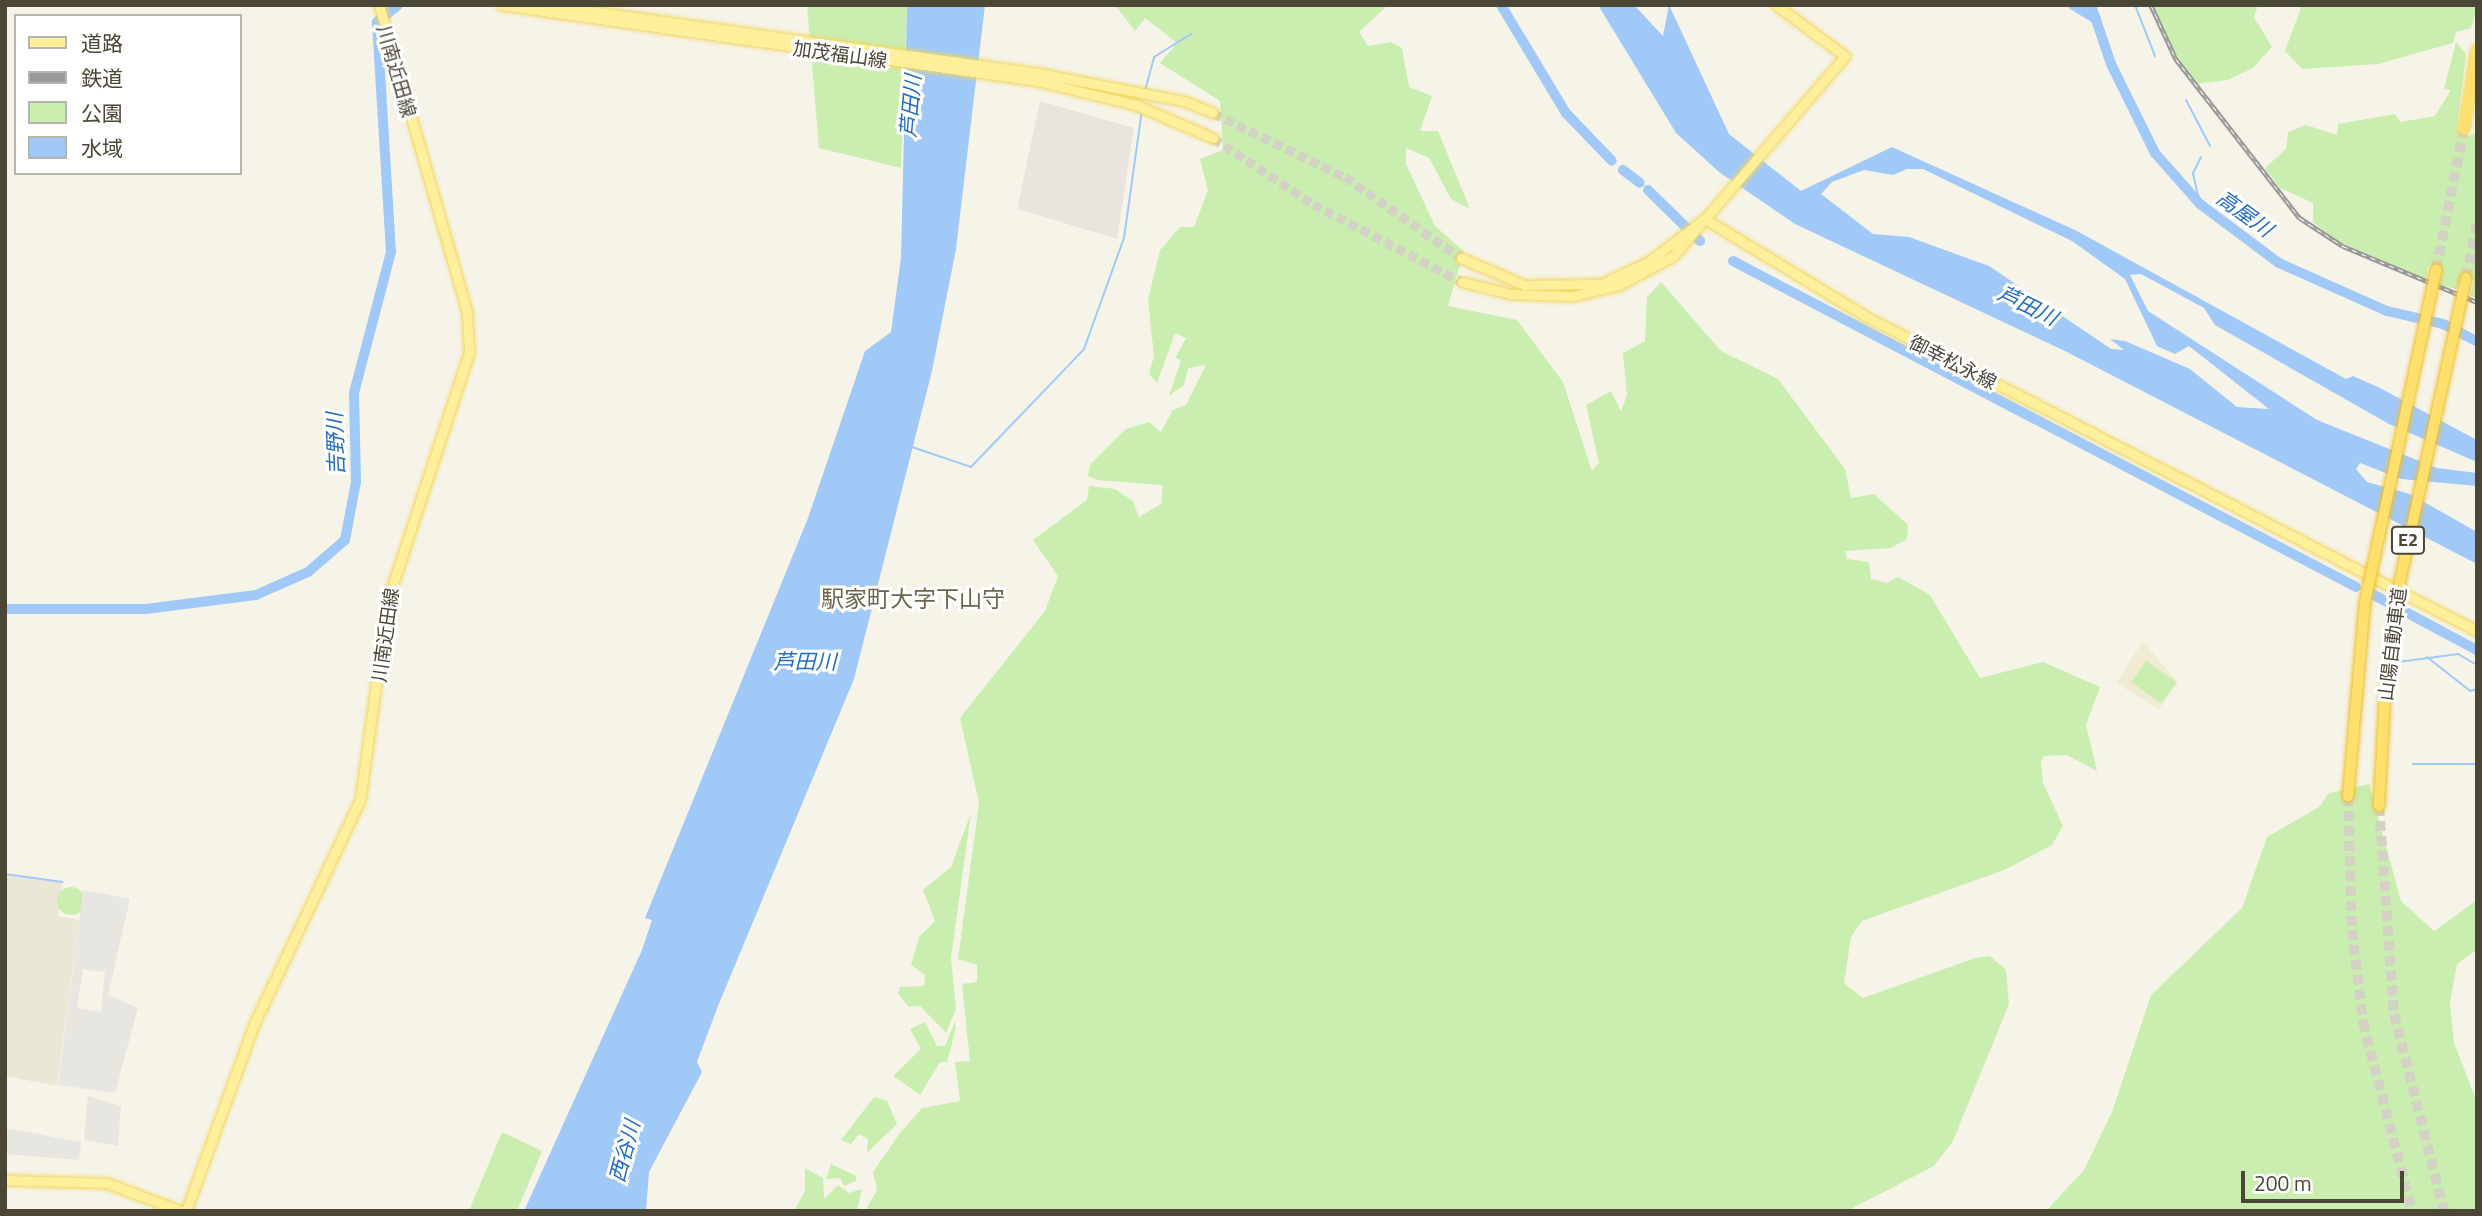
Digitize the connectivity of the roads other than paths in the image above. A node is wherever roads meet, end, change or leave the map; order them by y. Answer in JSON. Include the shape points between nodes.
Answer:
{"nodes":[{"id":1,"x":501,"y":5,"type":"edge"},
{"id":2,"x":548,"y":5,"type":"edge"},
{"id":3,"x":1776,"y":5,"type":"edge"},
{"id":4,"x":381,"y":13,"type":"edge"},
{"id":5,"x":809,"y":45,"type":"junction"},
{"id":6,"x":2477,"y":50,"type":"edge"},
{"id":7,"x":1002,"y":73,"type":"junction"},
{"id":8,"x":1213,"y":113,"type":"tunnel mouth"},
{"id":9,"x":2464,"y":129,"type":"tunnel mouth"},
{"id":10,"x":1213,"y":138,"type":"tunnel mouth"},
{"id":11,"x":1705,"y":219,"type":"junction"},
{"id":12,"x":1461,"y":258,"type":"tunnel mouth"},
{"id":13,"x":1651,"y":266,"type":"junction"},
{"id":14,"x":2436,"y":270,"type":"tunnel mouth"},
{"id":15,"x":2466,"y":278,"type":"tunnel mouth"},
{"id":16,"x":1462,"y":282,"type":"tunnel mouth"},
{"id":17,"x":2477,"y":631,"type":"edge"},
{"id":18,"x":2348,"y":796,"type":"tunnel mouth"},
{"id":19,"x":2379,"y":806,"type":"tunnel mouth"},
{"id":20,"x":5,"y":1180,"type":"edge"},
{"id":21,"x":184,"y":1211,"type":"edge"}],
"edges":[{"from":1,"to":5,"type":"main road","name":"加茂福山線"},
{"from":2,"to":5,"type":"main road","name":"加茂福山線"},
{"from":3,"to":11,"type":"main road","via":[[1845,56]]},
{"from":4,"to":21,"type":"main road","name":"川南近田線","via":[[467,312],[470,352],[388,599],[360,800],[254,1024]]},
{"from":5,"to":7,"type":"main road","name":"加茂福山線"},
{"from":6,"to":9,"type":"highway"},
{"from":7,"to":8,"type":"main road","name":"加茂福山線","via":[[1137,91]]},
{"from":7,"to":10,"type":"main road","name":"加茂福山線","via":[[1136,105]]},
{"from":11,"to":13,"type":"main road"},
{"from":11,"to":17,"type":"main road","name":"御幸松永線","via":[[1887,328]]},
{"from":12,"to":13,"type":"main road","via":[[1504,279],[1549,288],[1601,284]]},
{"from":13,"to":16,"type":"main road","via":[[1619,285],[1572,296],[1510,294]]},
{"from":14,"to":18,"type":"highway","name":"山陽自動車道","number":"E2","bridge":true,"via":[[2365,602]]},
{"from":15,"to":19,"type":"highway","name":"山陽自動車道","number":"E2","bridge":true,"via":[[2398,595]]},
{"from":20,"to":21,"type":"main road","via":[[107,1183]]}]}
